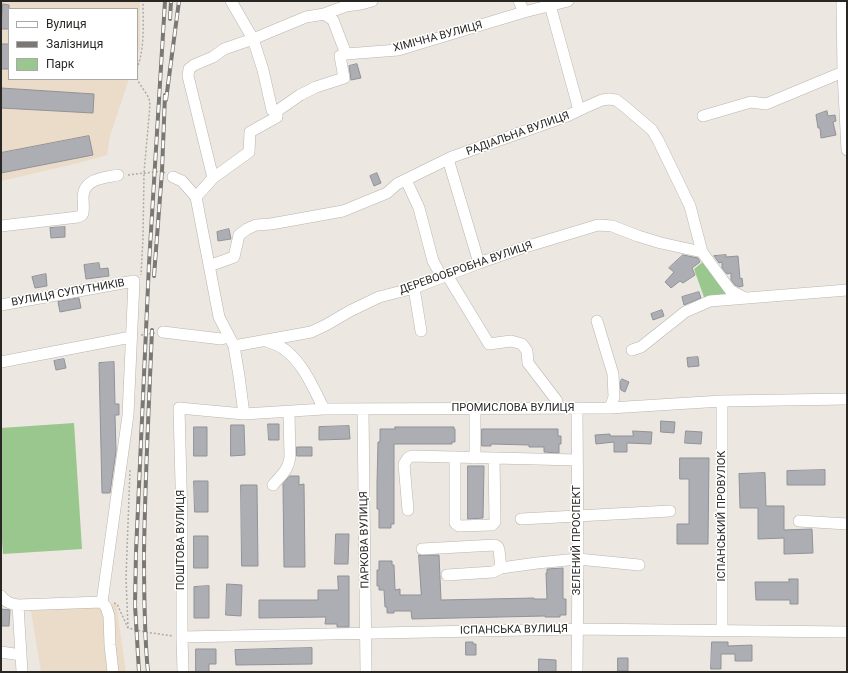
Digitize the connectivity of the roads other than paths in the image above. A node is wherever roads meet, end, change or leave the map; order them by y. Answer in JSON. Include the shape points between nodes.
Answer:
{"nodes":[{"id":1,"x":231,"y":1,"type":"edge"},
{"id":2,"x":372,"y":1,"type":"edge"},
{"id":3,"x":519,"y":1,"type":"edge"},
{"id":4,"x":568,"y":1,"type":"edge"},
{"id":5,"x":842,"y":1,"type":"edge"},
{"id":6,"x":550,"y":5,"type":"junction"},
{"id":7,"x":524,"y":12,"type":"junction"},
{"id":8,"x":324,"y":14,"type":"junction"},
{"id":9,"x":253,"y":39,"type":"junction"},
{"id":10,"x":346,"y":54,"type":"junction"},
{"id":11,"x":843,"y":72,"type":"junction"},
{"id":12,"x":579,"y":110,"type":"junction"},
{"id":13,"x":277,"y":111,"type":"junction"},
{"id":14,"x":703,"y":116,"type":"dead end"},
{"id":15,"x":847,"y":150,"type":"edge"},
{"id":16,"x":448,"y":159,"type":"junction"},
{"id":17,"x":118,"y":175,"type":"road end"},
{"id":18,"x":173,"y":177,"type":"road end"},
{"id":19,"x":213,"y":178,"type":"junction"},
{"id":20,"x":406,"y":180,"type":"junction"},
{"id":21,"x":196,"y":197,"type":"junction"},
{"id":22,"x":1,"y":226,"type":"edge"},
{"id":23,"x":702,"y":252,"type":"junction"},
{"id":24,"x":479,"y":263,"type":"junction"},
{"id":25,"x":209,"y":266,"type":"junction"},
{"id":26,"x":445,"y":276,"type":"junction"},
{"id":27,"x":414,"y":288,"type":"junction"},
{"id":28,"x":847,"y":290,"type":"edge"},
{"id":29,"x":745,"y":298,"type":"junction"},
{"id":30,"x":1,"y":305,"type":"edge"},
{"id":31,"x":597,"y":321,"type":"dead end"},
{"id":32,"x":421,"y":331,"type":"dead end"},
{"id":33,"x":163,"y":332,"type":"road end"},
{"id":34,"x":131,"y":337,"type":"junction"},
{"id":35,"x":266,"y":341,"type":"junction"},
{"id":36,"x":231,"y":342,"type":"junction"},
{"id":37,"x":632,"y":350,"type":"dead end"},
{"id":38,"x":1,"y":362,"type":"edge"},
{"id":39,"x":847,"y":399,"type":"edge"},
{"id":40,"x":722,"y":401,"type":"junction"},
{"id":41,"x":178,"y":408,"type":"joint"},
{"id":42,"x":475,"y":408,"type":"junction"},
{"id":43,"x":556,"y":408,"type":"junction"},
{"id":44,"x":577,"y":408,"type":"junction"},
{"id":45,"x":610,"y":408,"type":"junction"},
{"id":46,"x":324,"y":409,"type":"junction"},
{"id":47,"x":362,"y":409,"type":"junction"},
{"id":48,"x":289,"y":412,"type":"junction"},
{"id":49,"x":244,"y":414,"type":"junction"},
{"id":50,"x":455,"y":457,"type":"junction"},
{"id":51,"x":475,"y":458,"type":"junction"},
{"id":52,"x":494,"y":458,"type":"junction"},
{"id":53,"x":577,"y":460,"type":"junction"},
{"id":54,"x":274,"y":485,"type":"dead end"},
{"id":55,"x":408,"y":510,"type":"dead end"},
{"id":56,"x":670,"y":511,"type":"dead end"},
{"id":57,"x":577,"y":515,"type":"junction"},
{"id":58,"x":521,"y":519,"type":"dead end"},
{"id":59,"x":799,"y":521,"type":"dead end"},
{"id":60,"x":847,"y":524,"type":"edge"},
{"id":61,"x":422,"y":549,"type":"dead end"},
{"id":62,"x":578,"y":559,"type":"junction"},
{"id":63,"x":640,"y":565,"type":"dead end"},
{"id":64,"x":501,"y":568,"type":"junction"},
{"id":65,"x":447,"y":575,"type":"dead end"},
{"id":66,"x":1,"y":596,"type":"edge"},
{"id":67,"x":102,"y":601,"type":"junction"},
{"id":68,"x":18,"y":606,"type":"junction"},
{"id":69,"x":576,"y":629,"type":"junction"},
{"id":70,"x":722,"y":631,"type":"junction"},
{"id":71,"x":847,"y":632,"type":"edge"},
{"id":72,"x":366,"y":633,"type":"junction"},
{"id":73,"x":182,"y":637,"type":"junction"},
{"id":74,"x":1,"y":652,"type":"edge"},
{"id":75,"x":21,"y":655,"type":"junction"},
{"id":76,"x":22,"y":672,"type":"edge"},
{"id":77,"x":113,"y":672,"type":"edge"},
{"id":78,"x":183,"y":672,"type":"edge"},
{"id":79,"x":366,"y":672,"type":"edge"},
{"id":80,"x":576,"y":672,"type":"edge"}],
"edges":[{"from":1,"to":9,"type":"street"},
{"from":2,"to":8,"type":"street"},
{"from":3,"to":7,"type":"street"},
{"from":4,"to":6,"type":"street","name":"ХІМІЧНА ВУЛИЦЯ"},
{"from":5,"to":11,"type":"street"},
{"from":6,"to":7,"type":"street","name":"ХІМІЧНА ВУЛИЦЯ"},
{"from":6,"to":12,"type":"street"},
{"from":7,"to":10,"type":"street","name":"ХІМІЧНА ВУЛИЦЯ","via":[[398,50]]},
{"from":8,"to":9,"type":"street","via":[[306,17]]},
{"from":8,"to":10,"type":"street","via":[[333,20]]},
{"from":9,"to":13,"type":"street","via":[[272,110]]},
{"from":9,"to":19,"type":"street","via":[[224,49],[189,69],[188,76]]},
{"from":10,"to":13,"type":"street","via":[[340,56],[344,78],[316,87]]},
{"from":11,"to":14,"type":"street","via":[[766,104],[751,102]]},
{"from":11,"to":15,"type":"street"},
{"from":12,"to":16,"type":"street","name":"РАДІАЛЬНА ВУЛИЦЯ"},
{"from":12,"to":23,"type":"street","name":"РАДІАЛЬНА ВУЛИЦЯ","via":[[602,100],[616,100],[652,130],[690,206]]},
{"from":13,"to":19,"type":"street","via":[[277,117],[250,132],[249,152]]},
{"from":16,"to":20,"type":"street","name":"РАДІАЛЬНА ВУЛИЦЯ"},
{"from":16,"to":24,"type":"street"},
{"from":17,"to":22,"type":"street","via":[[96,179],[88,185],[83,196],[83,213],[78,217]]},
{"from":18,"to":21,"type":"street","via":[[182,181]]},
{"from":19,"to":21,"type":"street"},
{"from":20,"to":25,"type":"street","name":"РАДІАЛЬНА ВУЛИЦЯ","via":[[387,193],[343,210],[256,225],[239,235],[234,257]]},
{"from":20,"to":26,"type":"street","via":[[419,208],[433,261]]},
{"from":21,"to":25,"type":"street"},
{"from":23,"to":24,"type":"street","name":"ДЕРЕВООБРОБНА ВУЛИЦЯ","via":[[661,243],[612,226],[598,225]]},
{"from":23,"to":29,"type":"street","name":"РАДІАЛЬНА ВУЛИЦЯ","via":[[730,290]]},
{"from":24,"to":26,"type":"street","name":"ДЕРЕВООБРОБНА ВУЛИЦЯ"},
{"from":25,"to":36,"type":"street","via":[[219,317]]},
{"from":26,"to":27,"type":"street","name":"ДЕРЕВООБРОБНА ВУЛИЦЯ"},
{"from":26,"to":43,"type":"street","via":[[489,344],[511,341],[522,344],[527,351],[528,363],[557,401]]},
{"from":27,"to":32,"type":"street"},
{"from":27,"to":35,"type":"street","name":"ДЕРЕВООБРОБНА ВУЛИЦЯ","via":[[379,297],[311,332]]},
{"from":28,"to":29,"type":"street"},
{"from":29,"to":37,"type":"street","via":[[710,301],[685,312],[641,347]]},
{"from":30,"to":34,"type":"street","name":"ВУЛИЦЯ СУПУТНИКІВ","via":[[134,281]]},
{"from":31,"to":45,"type":"street","via":[[612,374],[614,397]]},
{"from":33,"to":36,"type":"street","name":"ДЕРЕВООБРОБНА ВУЛИЦЯ"},
{"from":34,"to":38,"type":"street"},
{"from":34,"to":67,"type":"street","via":[[128,415]]},
{"from":35,"to":36,"type":"street","name":"ДЕРЕВООБРОБНА ВУЛИЦЯ"},
{"from":35,"to":46,"type":"street","via":[[283,348],[299,364]]},
{"from":36,"to":49,"type":"street"},
{"from":39,"to":40,"type":"street","name":"ПРОМИСЛОВА ВУЛИЦЯ"},
{"from":40,"to":45,"type":"street","name":"ПРОМИСЛОВА ВУЛИЦЯ"},
{"from":40,"to":70,"type":"street","name":"ІСПАНСЬКИЙ ПРОВУЛОК"},
{"from":41,"to":49,"type":"street","name":"ПРОМИСЛОВА ВУЛИЦЯ"},
{"from":41,"to":73,"type":"street","name":"ПОШТОВА ВУЛИЦЯ","via":[[182,521]]},
{"from":42,"to":43,"type":"street","name":"ПРОМИСЛОВА ВУЛИЦЯ"},
{"from":42,"to":47,"type":"street","name":"ПРОМИСЛОВА ВУЛИЦЯ"},
{"from":42,"to":51,"type":"street"},
{"from":43,"to":44,"type":"street","name":"ПРОМИСЛОВА ВУЛИЦЯ"},
{"from":44,"to":45,"type":"street","name":"ПРОМИСЛОВА ВУЛИЦЯ"},
{"from":44,"to":53,"type":"street","name":"ЗЕЛЕНИЙ ПРОСПЕКТ"},
{"from":46,"to":47,"type":"street","name":"ПРОМИСЛОВА ВУЛИЦЯ"},
{"from":46,"to":48,"type":"street","name":"ПРОМИСЛОВА ВУЛИЦЯ"},
{"from":47,"to":72,"type":"street","name":"ПАРКОВА ВУЛИЦЯ"},
{"from":48,"to":49,"type":"street","name":"ПРОМИСЛОВА ВУЛИЦЯ"},
{"from":48,"to":54,"type":"street","via":[[289,464]]},
{"from":50,"to":51,"type":"street"},
{"from":50,"to":52,"type":"street","via":[[455,524],[459,526],[492,525],[495,522]]},
{"from":50,"to":55,"type":"street","via":[[408,458],[404,464]]},
{"from":51,"to":52,"type":"street"},
{"from":52,"to":53,"type":"street"},
{"from":53,"to":57,"type":"street","name":"ЗЕЛЕНИЙ ПРОСПЕКТ"},
{"from":56,"to":57,"type":"street"},
{"from":57,"to":58,"type":"street"},
{"from":57,"to":62,"type":"street","name":"ЗЕЛЕНИЙ ПРОСПЕКТ"},
{"from":59,"to":60,"type":"street"},
{"from":61,"to":64,"type":"street","via":[[495,545],[499,550]]},
{"from":62,"to":63,"type":"street"},
{"from":62,"to":64,"type":"street"},
{"from":62,"to":69,"type":"street","name":"ЗЕЛЕНИЙ ПРОСПЕКТ"},
{"from":64,"to":65,"type":"street","via":[[493,572]]},
{"from":66,"to":68,"type":"street","via":[[10,604]]},
{"from":67,"to":68,"type":"street"},
{"from":67,"to":77,"type":"street","via":[[109,616]]},
{"from":68,"to":75,"type":"street"},
{"from":69,"to":70,"type":"street","name":"ІСПАНСЬКА ВУЛИЦЯ"},
{"from":69,"to":72,"type":"street","name":"ІСПАНСЬКА ВУЛИЦЯ"},
{"from":69,"to":80,"type":"street","name":"ЗЕЛЕНИЙ ПРОСПЕКТ"},
{"from":70,"to":71,"type":"street","name":"ІСПАНСЬКА ВУЛИЦЯ"},
{"from":72,"to":73,"type":"street","name":"ІСПАНСЬКА ВУЛИЦЯ"},
{"from":72,"to":79,"type":"street","name":"ПАРКОВА ВУЛИЦЯ"},
{"from":73,"to":78,"type":"street","name":"ПОШТОВА ВУЛИЦЯ"},
{"from":74,"to":75,"type":"street"},
{"from":75,"to":76,"type":"street"}]}
